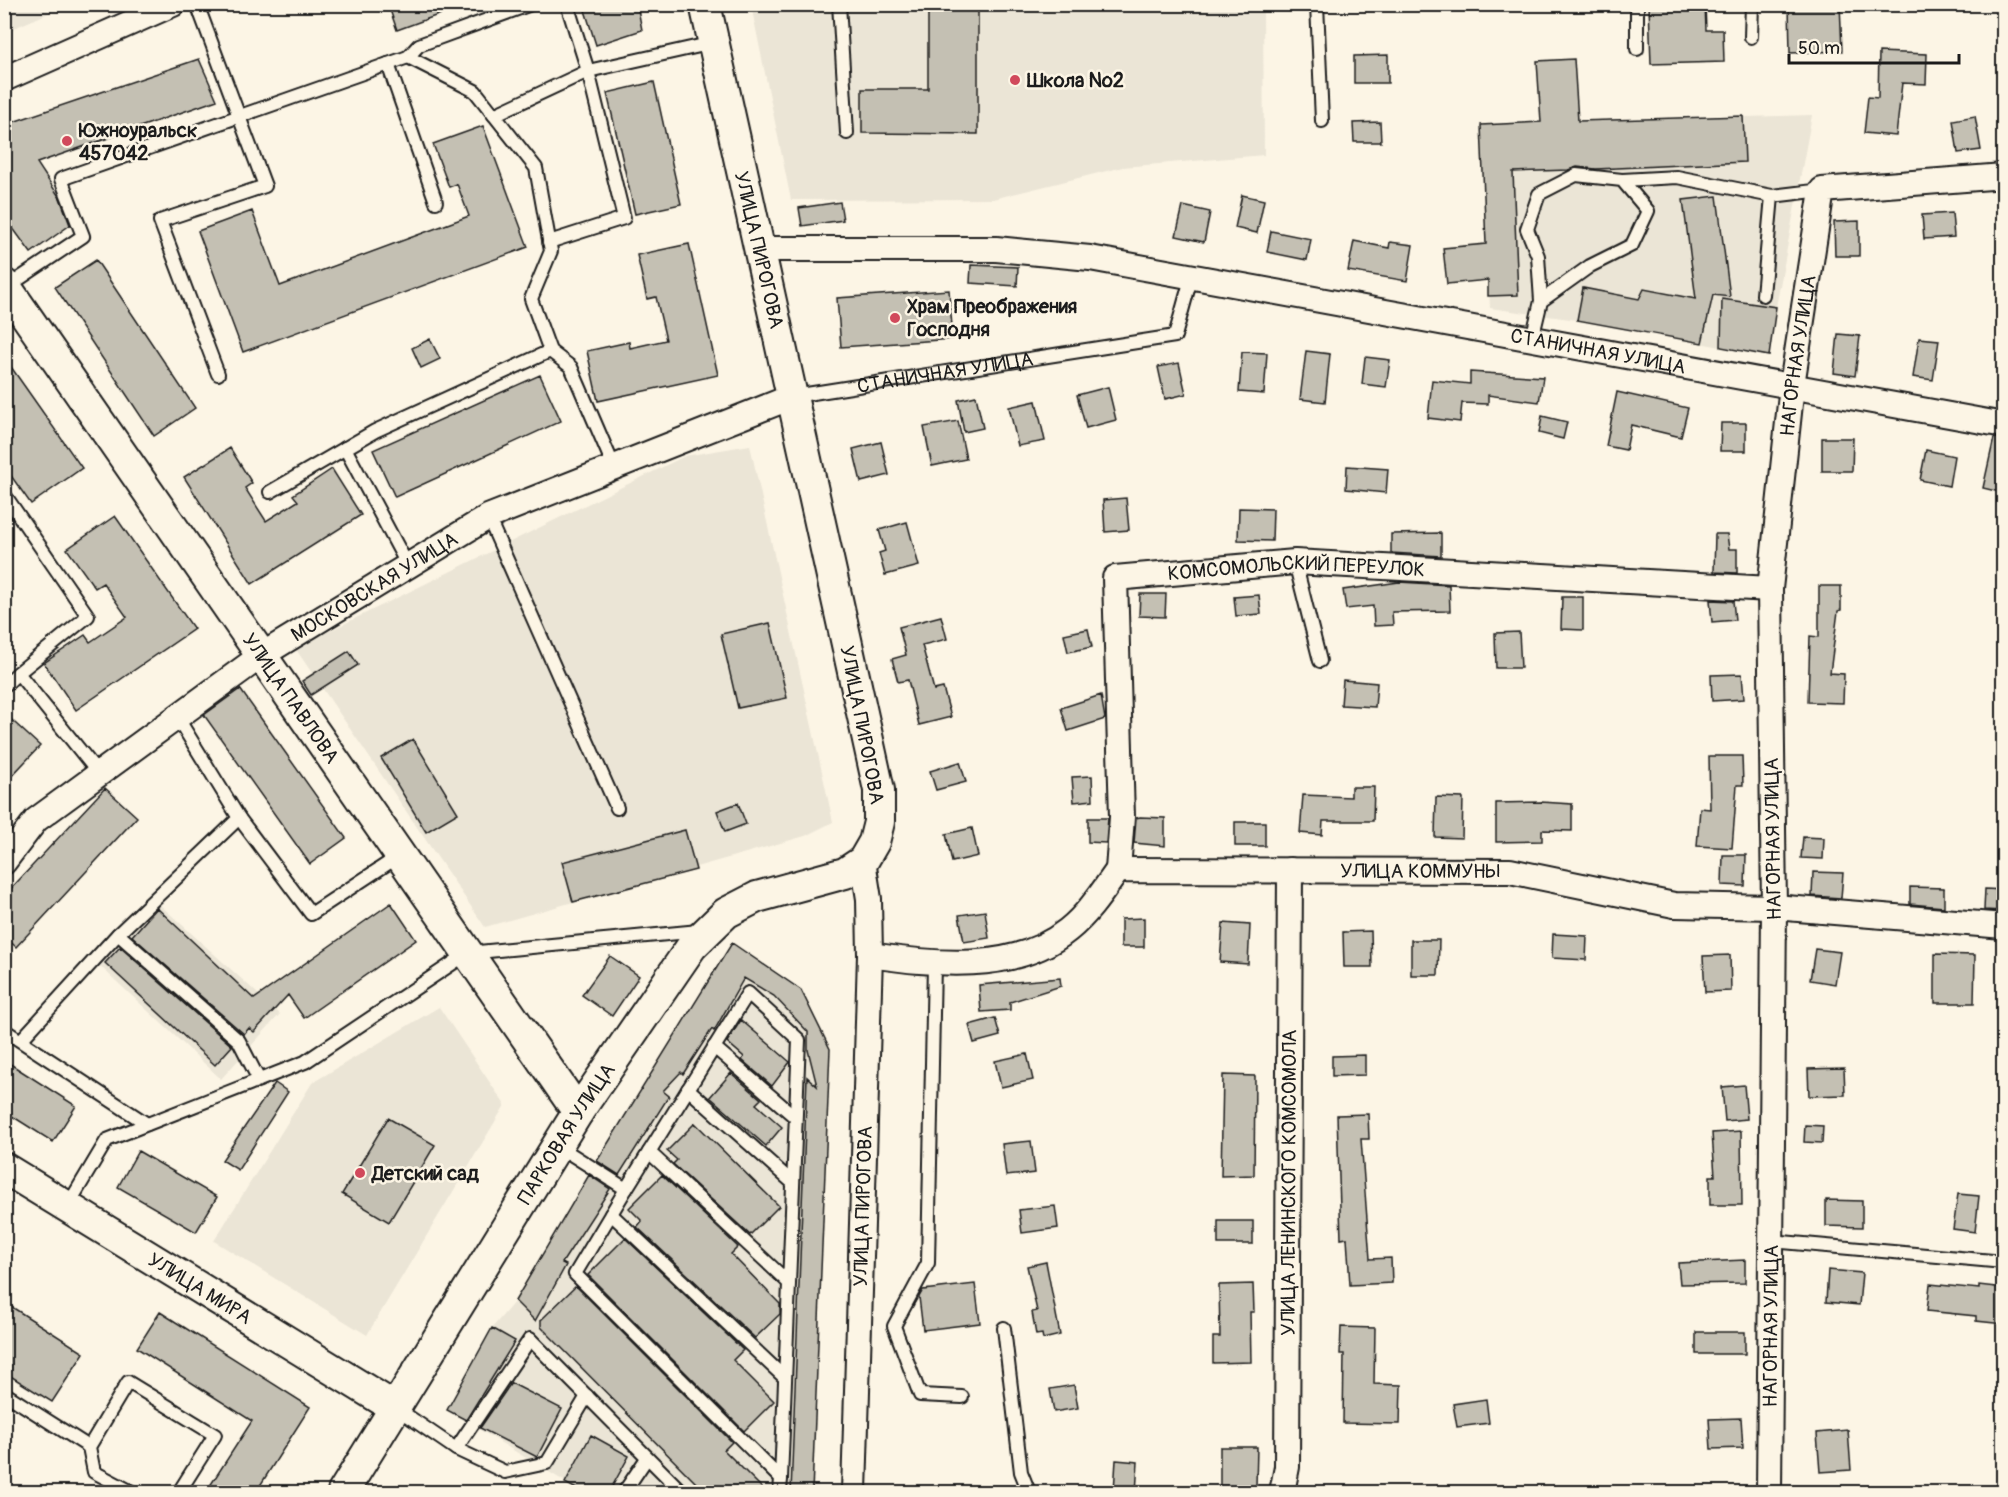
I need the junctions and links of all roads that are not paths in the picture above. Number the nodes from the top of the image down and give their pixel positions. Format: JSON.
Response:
{"nodes":[{"id":1,"x":173,"y":4,"type":"edge"},
{"id":2,"x":197,"y":4,"type":"edge"},
{"id":3,"x":531,"y":4,"type":"edge"},
{"id":4,"x":567,"y":4,"type":"edge"},
{"id":5,"x":705,"y":4,"type":"edge"},
{"id":6,"x":839,"y":4,"type":"edge"},
{"id":7,"x":1317,"y":4,"type":"edge"},
{"id":8,"x":1637,"y":4,"type":"edge"},
{"id":9,"x":1752,"y":4,"type":"edge"},
{"id":10,"x":1751,"y":37,"type":"dead end"},
{"id":11,"x":713,"y":43,"type":"junction"},
{"id":12,"x":1637,"y":49,"type":"dead end"},
{"id":13,"x":408,"y":57,"type":"junction"},
{"id":14,"x":388,"y":64,"type":"junction"},
{"id":15,"x":588,"y":71,"type":"junction"},
{"id":16,"x":4,"y":79,"type":"edge"},
{"id":17,"x":238,"y":115,"type":"junction"},
{"id":18,"x":494,"y":115,"type":"junction"},
{"id":19,"x":1322,"y":121,"type":"dead end"},
{"id":20,"x":847,"y":133,"type":"dead end"},
{"id":21,"x":2004,"y":176,"type":"edge"},
{"id":22,"x":1622,"y":180,"type":"junction"},
{"id":23,"x":1822,"y":189,"type":"junction"},
{"id":24,"x":1772,"y":196,"type":"junction"},
{"id":25,"x":436,"y":202,"type":"dead end"},
{"id":26,"x":549,"y":242,"type":"junction"},
{"id":27,"x":758,"y":249,"type":"junction"},
{"id":28,"x":1192,"y":275,"type":"junction"},
{"id":29,"x":8,"y":295,"type":"edge"},
{"id":30,"x":1763,"y":295,"type":"dead end"},
{"id":31,"x":1541,"y":301,"type":"junction"},
{"id":32,"x":1532,"y":339,"type":"junction"},
{"id":33,"x":550,"y":351,"type":"junction"},
{"id":34,"x":218,"y":374,"type":"dead end"},
{"id":35,"x":1792,"y":385,"type":"junction"},
{"id":36,"x":794,"y":396,"type":"junction"},
{"id":37,"x":2004,"y":425,"type":"edge"},
{"id":38,"x":345,"y":448,"type":"junction"},
{"id":39,"x":614,"y":467,"type":"junction"},
{"id":40,"x":270,"y":492,"type":"dead end"},
{"id":41,"x":4,"y":494,"type":"edge"},
{"id":42,"x":488,"y":517,"type":"junction"},
{"id":43,"x":1295,"y":562,"type":"junction"},
{"id":44,"x":408,"y":566,"type":"junction"},
{"id":45,"x":1770,"y":589,"type":"junction"},
{"id":46,"x":262,"y":656,"type":"junction"},
{"id":47,"x":1320,"y":661,"type":"dead end"},
{"id":48,"x":18,"y":673,"type":"junction"},
{"id":49,"x":4,"y":686,"type":"edge"},
{"id":50,"x":177,"y":717,"type":"junction"},
{"id":51,"x":99,"y":774,"type":"junction"},
{"id":52,"x":617,"y":808,"type":"dead end"},
{"id":53,"x":240,"y":818,"type":"junction"},
{"id":54,"x":400,"y":855,"type":"junction"},
{"id":55,"x":863,"y":861,"type":"junction"},
{"id":56,"x":4,"y":862,"type":"edge"},
{"id":57,"x":1118,"y":870,"type":"junction"},
{"id":58,"x":1290,"y":870,"type":"junction"},
{"id":59,"x":1774,"y":907,"type":"junction"},
{"id":60,"x":2004,"y":926,"type":"edge"},
{"id":61,"x":706,"y":930,"type":"junction"},
{"id":62,"x":118,"y":934,"type":"junction"},
{"id":63,"x":468,"y":953,"type":"junction"},
{"id":64,"x":870,"y":956,"type":"junction"},
{"id":65,"x":934,"y":964,"type":"junction"},
{"id":66,"x":4,"y":1030,"type":"edge"},
{"id":67,"x":22,"y":1039,"type":"junction"},
{"id":68,"x":714,"y":1047,"type":"junction"},
{"id":69,"x":259,"y":1080,"type":"junction"},
{"id":70,"x":688,"y":1089,"type":"junction"},
{"id":71,"x":578,"y":1112,"type":"junction"},
{"id":72,"x":795,"y":1117,"type":"junction"},
{"id":73,"x":147,"y":1125,"type":"junction"},
{"id":74,"x":557,"y":1146,"type":"junction"},
{"id":75,"x":649,"y":1152,"type":"junction"},
{"id":76,"x":4,"y":1168,"type":"edge"},
{"id":77,"x":793,"y":1183,"type":"junction"},
{"id":78,"x":626,"y":1189,"type":"junction"},
{"id":79,"x":68,"y":1207,"type":"junction"},
{"id":80,"x":611,"y":1214,"type":"junction"},
{"id":81,"x":1771,"y":1241,"type":"junction"},
{"id":82,"x":2004,"y":1262,"type":"edge"},
{"id":83,"x":789,"y":1283,"type":"junction"},
{"id":84,"x":1004,"y":1328,"type":"dead end"},
{"id":85,"x":785,"y":1378,"type":"junction"},
{"id":86,"x":4,"y":1393,"type":"edge"},
{"id":87,"x":586,"y":1396,"type":"junction"},
{"id":88,"x":962,"y":1397,"type":"dead end"},
{"id":89,"x":394,"y":1407,"type":"junction"},
{"id":90,"x":89,"y":1447,"type":"junction"},
{"id":91,"x":456,"y":1449,"type":"junction"},
{"id":92,"x":647,"y":1458,"type":"junction"},
{"id":93,"x":781,"y":1479,"type":"junction"},
{"id":94,"x":132,"y":1492,"type":"edge"},
{"id":95,"x":179,"y":1492,"type":"edge"},
{"id":96,"x":342,"y":1492,"type":"edge"},
{"id":97,"x":624,"y":1492,"type":"edge"},
{"id":98,"x":682,"y":1492,"type":"edge"},
{"id":99,"x":780,"y":1492,"type":"edge"},
{"id":100,"x":854,"y":1492,"type":"edge"},
{"id":101,"x":1029,"y":1492,"type":"edge"},
{"id":102,"x":1282,"y":1492,"type":"edge"},
{"id":103,"x":1769,"y":1492,"type":"edge"}],
"edges":[{"from":1,"to":16,"type":"street"},
{"from":2,"to":17,"type":"lane"},
{"from":3,"to":13,"type":"lane"},
{"from":4,"to":15,"type":"lane"},
{"from":5,"to":11,"type":"street","name":"УЛИЦА ПИРОГОВА"},
{"from":6,"to":20,"type":"lane"},
{"from":7,"to":19,"type":"lane"},
{"from":8,"to":12,"type":"lane"},
{"from":9,"to":10,"type":"lane"},
{"from":11,"to":15,"type":"lane"},
{"from":11,"to":27,"type":"street","name":"УЛИЦА ПИРОГОВА"},
{"from":13,"to":14,"type":"lane"},
{"from":13,"to":18,"type":"lane"},
{"from":14,"to":17,"type":"lane"},
{"from":14,"to":25,"type":"lane"},
{"from":15,"to":18,"type":"lane"},
{"from":15,"to":26,"type":"lane"},
{"from":17,"to":29,"type":"lane"},
{"from":17,"to":34,"type":"lane"},
{"from":18,"to":26,"type":"lane"},
{"from":21,"to":23,"type":"street"},
{"from":22,"to":24,"type":"lane"},
{"from":22,"to":31,"type":"lane"},
{"from":22,"to":31,"type":"lane"},
{"from":23,"to":24,"type":"lane"},
{"from":23,"to":35,"type":"street","name":"НАГОРНАЯ УЛИЦА"},
{"from":24,"to":30,"type":"lane"},
{"from":26,"to":33,"type":"lane"},
{"from":27,"to":28,"type":"street","name":"СТАНИЧНАЯ УЛИЦА"},
{"from":27,"to":36,"type":"street","name":"УЛИЦА ПИРОГОВА"},
{"from":28,"to":32,"type":"street","name":"СТАНИЧНАЯ УЛИЦА"},
{"from":28,"to":36,"type":"lane","name":"СТАНИЧНАЯ УЛИЦА"},
{"from":29,"to":46,"type":"street","name":"УЛИЦА ПАВЛОВА"},
{"from":31,"to":32,"type":"lane"},
{"from":32,"to":35,"type":"street","name":"СТАНИЧНАЯ УЛИЦА"},
{"from":33,"to":38,"type":"lane"},
{"from":33,"to":39,"type":"lane"},
{"from":35,"to":37,"type":"street","name":"СТАНИЧНАЯ УЛИЦА"},
{"from":35,"to":45,"type":"street","name":"НАГОРНАЯ УЛИЦА"},
{"from":36,"to":39,"type":"street","name":"МОСКОВСКАЯ УЛИЦА"},
{"from":36,"to":55,"type":"street","name":"УЛИЦА ПИРОГОВА"},
{"from":38,"to":40,"type":"lane"},
{"from":38,"to":44,"type":"lane"},
{"from":39,"to":42,"type":"street","name":"МОСКОВСКАЯ УЛИЦА"},
{"from":41,"to":48,"type":"lane"},
{"from":42,"to":44,"type":"street","name":"МОСКОВСКАЯ УЛИЦА"},
{"from":42,"to":52,"type":"lane"},
{"from":43,"to":45,"type":"street","name":"КОМСОМОЛЬСКИЙ ПЕРЕУЛОК"},
{"from":43,"to":47,"type":"lane"},
{"from":43,"to":57,"type":"street","name":"КОМСОМОЛЬСКИЙ ПЕРЕУЛОК"},
{"from":44,"to":46,"type":"street","name":"МОСКОВСКАЯ УЛИЦА"},
{"from":45,"to":59,"type":"street","name":"НАГОРНАЯ УЛИЦА"},
{"from":46,"to":50,"type":"street","name":"МОСКОВСКАЯ УЛИЦА"},
{"from":46,"to":54,"type":"street","name":"УЛИЦА ПАВЛОВА"},
{"from":48,"to":49,"type":"lane"},
{"from":48,"to":51,"type":"lane"},
{"from":50,"to":51,"type":"street","name":"МОСКОВСКАЯ УЛИЦА"},
{"from":50,"to":53,"type":"lane"},
{"from":51,"to":56,"type":"street","name":"МОСКОВСКАЯ УЛИЦА"},
{"from":53,"to":54,"type":"lane"},
{"from":53,"to":62,"type":"lane"},
{"from":54,"to":63,"type":"street","name":"УЛИЦА ПАВЛОВА"},
{"from":55,"to":61,"type":"street","name":"ПАРКОВАЯ УЛИЦА"},
{"from":55,"to":64,"type":"street","name":"УЛИЦА ПИРОГОВА"},
{"from":57,"to":58,"type":"street","name":"УЛИЦА КОММУНЫ"},
{"from":57,"to":65,"type":"street"},
{"from":58,"to":59,"type":"street","name":"УЛИЦА КОММУНЫ"},
{"from":58,"to":102,"type":"street","name":"УЛИЦА ЛЕНИНСКОГО КОМСОМОЛА"},
{"from":59,"to":60,"type":"street","name":"УЛИЦА КОММУНЫ"},
{"from":59,"to":81,"type":"street","name":"НАГОРНАЯ УЛИЦА"},
{"from":61,"to":63,"type":"lane"},
{"from":61,"to":71,"type":"street","name":"ПАРКОВАЯ УЛИЦА"},
{"from":62,"to":67,"type":"lane"},
{"from":62,"to":69,"type":"lane"},
{"from":63,"to":69,"type":"lane"},
{"from":63,"to":71,"type":"street","name":"УЛИЦА ПАВЛОВА"},
{"from":64,"to":65,"type":"street"},
{"from":64,"to":100,"type":"street","name":"УЛИЦА ПИРОГОВА"},
{"from":65,"to":88,"type":"lane"},
{"from":66,"to":67,"type":"lane"},
{"from":67,"to":73,"type":"lane"},
{"from":68,"to":70,"type":"lane"},
{"from":68,"to":72,"type":"lane"},
{"from":68,"to":72,"type":"lane"},
{"from":69,"to":73,"type":"lane"},
{"from":70,"to":75,"type":"lane"},
{"from":70,"to":77,"type":"lane"},
{"from":71,"to":74,"type":"street","name":"ПАРКОВАЯ УЛИЦА"},
{"from":72,"to":77,"type":"lane"},
{"from":73,"to":79,"type":"lane"},
{"from":74,"to":78,"type":"lane"},
{"from":74,"to":89,"type":"street","name":"ПАРКОВАЯ УЛИЦА"},
{"from":75,"to":78,"type":"lane"},
{"from":75,"to":83,"type":"lane"},
{"from":76,"to":79,"type":"street","name":"УЛИЦА МИРА"},
{"from":77,"to":83,"type":"lane"},
{"from":78,"to":80,"type":"lane"},
{"from":79,"to":89,"type":"street","name":"УЛИЦА МИРА"},
{"from":80,"to":85,"type":"lane"},
{"from":80,"to":93,"type":"lane"},
{"from":81,"to":82,"type":"lane"},
{"from":81,"to":103,"type":"street","name":"НАГОРНАЯ УЛИЦА"},
{"from":83,"to":85,"type":"lane"},
{"from":84,"to":101,"type":"lane"},
{"from":85,"to":93,"type":"lane"},
{"from":86,"to":90,"type":"lane"},
{"from":87,"to":91,"type":"lane"},
{"from":87,"to":91,"type":"lane"},
{"from":87,"to":92,"type":"lane"},
{"from":89,"to":91,"type":"lane"},
{"from":89,"to":96,"type":"street","name":"ПАРКОВАЯ УЛИЦА"},
{"from":90,"to":94,"type":"lane"},
{"from":90,"to":95,"type":"lane"},
{"from":92,"to":97,"type":"lane"},
{"from":92,"to":98,"type":"lane"},
{"from":93,"to":99,"type":"lane"}]}
